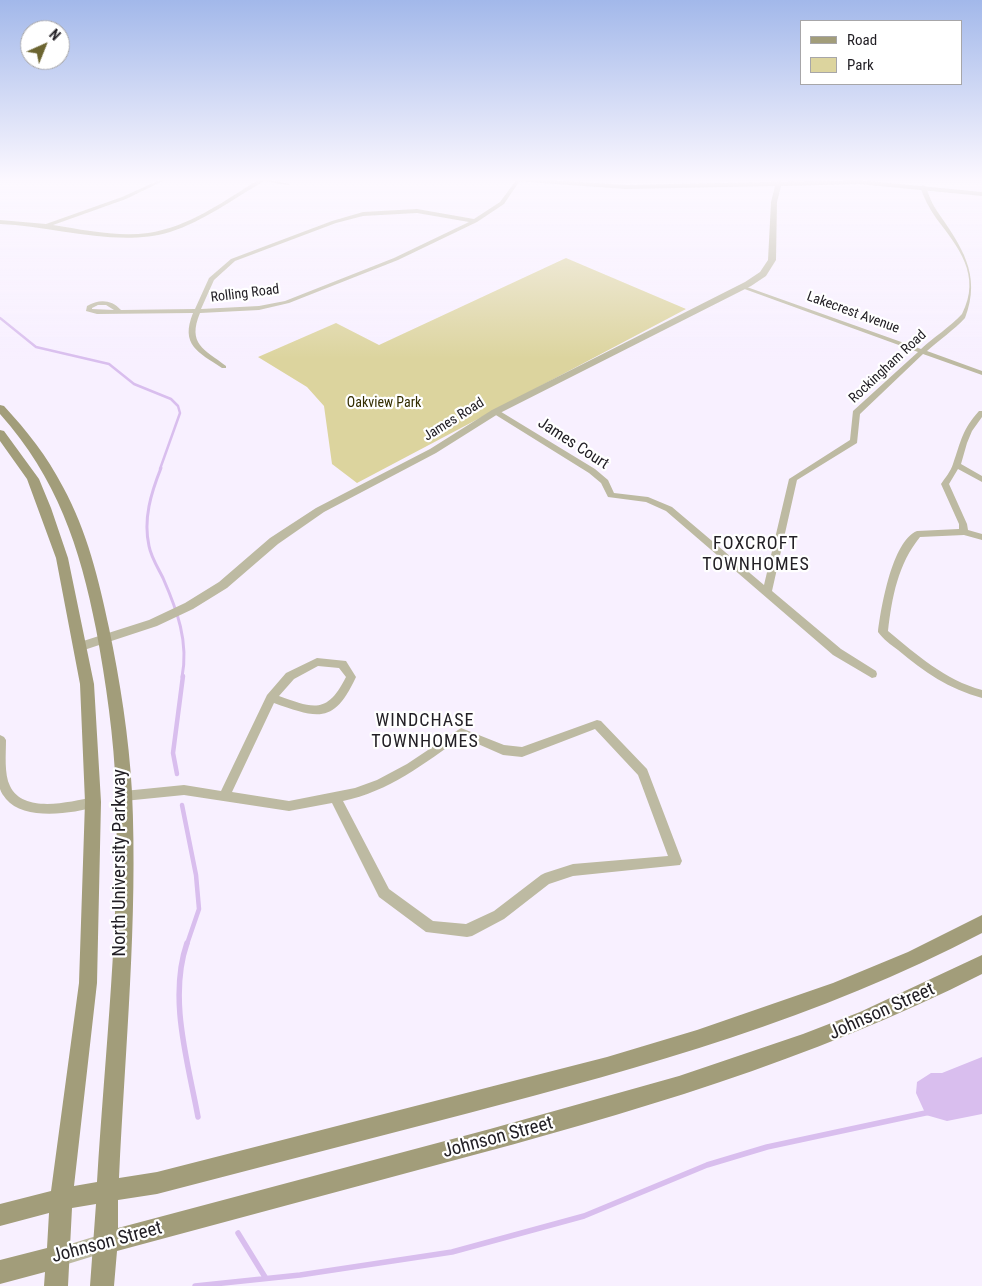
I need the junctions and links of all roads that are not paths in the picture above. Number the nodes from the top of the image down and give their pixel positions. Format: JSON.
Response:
{"nodes":[{"id":1,"x":287,"y":239,"type":"edge"},
{"id":2,"x":438,"y":239,"type":"edge"},
{"id":3,"x":773,"y":239,"type":"edge"},
{"id":4,"x":957,"y":239,"type":"edge"},
{"id":5,"x":742,"y":287,"type":"junction"},
{"id":6,"x":118,"y":310,"type":"dead end"},
{"id":7,"x":198,"y":311,"type":"junction"},
{"id":8,"x":922,"y":353,"type":"junction"},
{"id":9,"x":224,"y":367,"type":"dead end"},
{"id":10,"x":982,"y":373,"type":"edge"},
{"id":11,"x":495,"y":412,"type":"junction"},
{"id":12,"x":982,"y":413,"type":"edge"},
{"id":13,"x":3,"y":415,"type":"edge"},
{"id":14,"x":0,"y":433,"type":"edge"},
{"id":15,"x":957,"y":465,"type":"junction"},
{"id":16,"x":982,"y":479,"type":"edge"},
{"id":17,"x":964,"y":532,"type":"junction"},
{"id":18,"x":982,"y":537,"type":"edge"},
{"id":19,"x":767,"y":592,"type":"junction"},
{"id":20,"x":104,"y":639,"type":"junction"},
{"id":21,"x":81,"y":646,"type":"junction"},
{"id":22,"x":872,"y":674,"type":"dead end"},
{"id":23,"x":982,"y":694,"type":"edge"},
{"id":24,"x":271,"y":698,"type":"junction"},
{"id":25,"x":0,"y":740,"type":"edge"},
{"id":26,"x":124,"y":796,"type":"junction"},
{"id":27,"x":224,"y":796,"type":"junction"},
{"id":28,"x":334,"y":797,"type":"junction"},
{"id":29,"x":93,"y":802,"type":"junction"},
{"id":30,"x":982,"y":924,"type":"edge"},
{"id":31,"x":982,"y":964,"type":"edge"},
{"id":32,"x":107,"y":1191,"type":"junction"},
{"id":33,"x":61,"y":1199,"type":"junction"},
{"id":34,"x":0,"y":1215,"type":"edge"},
{"id":35,"x":106,"y":1243,"type":"junction"},
{"id":36,"x":58,"y":1257,"type":"junction"},
{"id":37,"x":0,"y":1272,"type":"edge"},
{"id":38,"x":56,"y":1286,"type":"edge"},
{"id":39,"x":102,"y":1286,"type":"edge"}],
"edges":[{"from":1,"to":7,"type":"street"},
{"from":2,"to":7,"type":"street","name":"Rolling Road"},
{"from":3,"to":5,"type":"street","name":"James Road"},
{"from":4,"to":8,"type":"street","name":"Rockingham Road"},
{"from":5,"to":8,"type":"street","name":"Lakecrest Avenue"},
{"from":5,"to":11,"type":"street","name":"James Road"},
{"from":6,"to":7,"type":"street","name":"Rolling Road"},
{"from":7,"to":9,"type":"street"},
{"from":8,"to":10,"type":"street","name":"Lakecrest Avenue"},
{"from":8,"to":19,"type":"street","name":"Rockingham Road"},
{"from":11,"to":19,"type":"street","name":"James Court"},
{"from":11,"to":20,"type":"street","name":"James Road"},
{"from":12,"to":15,"type":"street"},
{"from":13,"to":20,"type":"main road","name":"North University Parkway"},
{"from":14,"to":21,"type":"main road","name":"North University Parkway"},
{"from":15,"to":16,"type":"street"},
{"from":15,"to":17,"type":"street"},
{"from":17,"to":18,"type":"street"},
{"from":17,"to":23,"type":"street"},
{"from":19,"to":22,"type":"street","name":"James Court"},
{"from":20,"to":21,"type":"street","name":"James Road"},
{"from":20,"to":26,"type":"main road","name":"North University Parkway"},
{"from":21,"to":29,"type":"main road","name":"North University Parkway"},
{"from":24,"to":24,"type":"street"},
{"from":24,"to":27,"type":"street"},
{"from":25,"to":29,"type":"street"},
{"from":26,"to":27,"type":"street"},
{"from":26,"to":32,"type":"main road","name":"North University Parkway"},
{"from":27,"to":28,"type":"street"},
{"from":28,"to":28,"type":"street"},
{"from":29,"to":33,"type":"main road","name":"North University Parkway"},
{"from":30,"to":32,"type":"main road","name":"Johnson Street"},
{"from":31,"to":35,"type":"main road","name":"Johnson Street"},
{"from":32,"to":33,"type":"main road","name":"Johnson Street"},
{"from":32,"to":35,"type":"main road","name":"North University Parkway"},
{"from":33,"to":34,"type":"main road","name":"Johnson Street"},
{"from":33,"to":36,"type":"main road","name":"North University Parkway"},
{"from":35,"to":36,"type":"street","name":"Johnson Street"},
{"from":35,"to":39,"type":"main road","name":"North University Parkway"},
{"from":36,"to":37,"type":"main road","name":"Johnson Street"},
{"from":36,"to":38,"type":"main road","name":"North University Parkway"}]}
